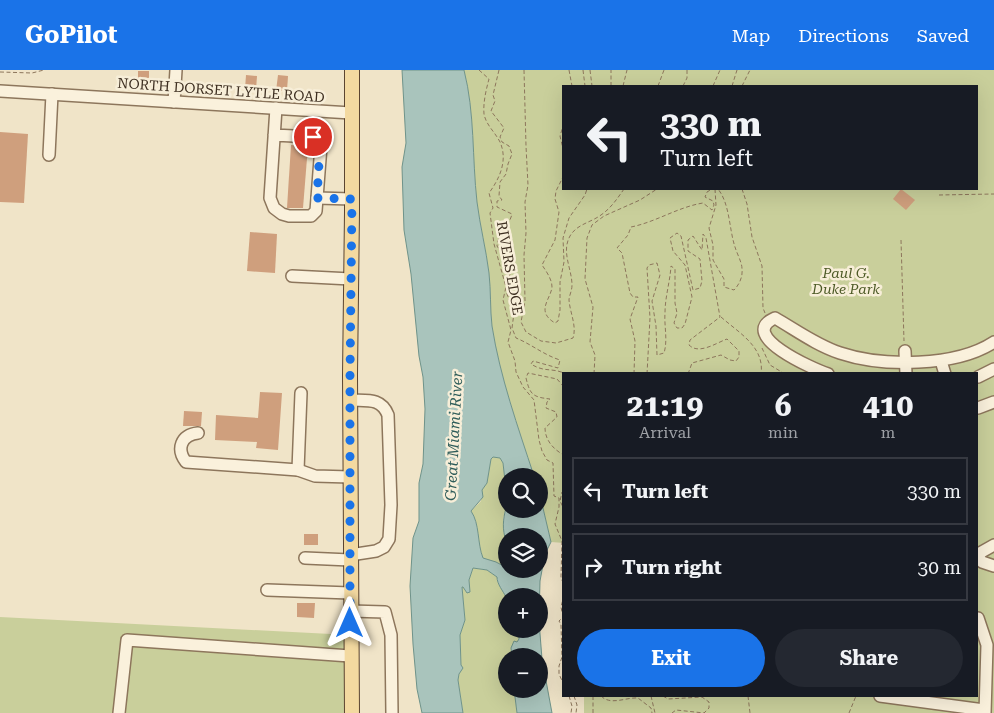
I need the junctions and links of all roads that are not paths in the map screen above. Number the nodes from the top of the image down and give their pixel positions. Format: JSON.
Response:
{"nodes":[{"id":1,"x":176,"y":70,"type":"edge"},
{"id":2,"x":352,"y":70,"type":"edge"},
{"id":3,"x":0,"y":91,"type":"edge"},
{"id":4,"x":52,"y":94,"type":"junction"},
{"id":5,"x":174,"y":102,"type":"junction"},
{"id":6,"x":276,"y":108,"type":"junction"},
{"id":7,"x":351,"y":113,"type":"junction"},
{"id":8,"x":274,"y":135,"type":"junction"},
{"id":9,"x":50,"y":155,"type":"dead end"},
{"id":10,"x":317,"y":198,"type":"junction"},
{"id":11,"x":352,"y":199,"type":"junction"},
{"id":12,"x":292,"y":276,"type":"dead end"},
{"id":13,"x":351,"y":279,"type":"junction"},
{"id":14,"x":994,"y":342,"type":"edge"},
{"id":15,"x":905,"y":356,"type":"junction"},
{"id":16,"x":941,"y":361,"type":"junction"},
{"id":17,"x":994,"y":369,"type":"edge"},
{"id":18,"x":824,"y":372,"type":"edge"},
{"id":19,"x":906,"y":372,"type":"edge"},
{"id":20,"x":944,"y":372,"type":"edge"},
{"id":21,"x":978,"y":377,"type":"edge"},
{"id":22,"x":301,"y":393,"type":"dead end"},
{"id":23,"x":350,"y":400,"type":"junction"},
{"id":24,"x":994,"y":403,"type":"edge"},
{"id":25,"x":978,"y":408,"type":"edge"},
{"id":26,"x":198,"y":433,"type":"dead end"},
{"id":27,"x":298,"y":470,"type":"junction"},
{"id":28,"x":350,"y":477,"type":"junction"},
{"id":29,"x":994,"y":545,"type":"edge"},
{"id":30,"x":978,"y":555,"type":"edge"},
{"id":31,"x":350,"y":557,"type":"junction"},
{"id":32,"x":305,"y":558,"type":"dead end"},
{"id":33,"x":994,"y":566,"type":"edge"},
{"id":34,"x":267,"y":590,"type":"dead end"},
{"id":35,"x":350,"y":592,"type":"junction"},
{"id":36,"x":350,"y":611,"type":"junction"},
{"id":37,"x":978,"y":618,"type":"edge"},
{"id":38,"x":350,"y":656,"type":"junction"},
{"id":39,"x":886,"y":697,"type":"edge"},
{"id":40,"x":984,"y":712,"type":"edge"},
{"id":41,"x":119,"y":713,"type":"edge"},
{"id":42,"x":352,"y":713,"type":"edge"},
{"id":43,"x":392,"y":713,"type":"edge"}],
"edges":[{"from":1,"to":5,"type":"street"},
{"from":2,"to":7,"type":"main road"},
{"from":3,"to":4,"type":"street","name":"NORTH DORSET LYTLE ROAD"},
{"from":4,"to":5,"type":"street","name":"NORTH DORSET LYTLE ROAD"},
{"from":4,"to":9,"type":"street"},
{"from":5,"to":6,"type":"street","name":"NORTH DORSET LYTLE ROAD"},
{"from":6,"to":7,"type":"street","name":"NORTH DORSET LYTLE ROAD"},
{"from":6,"to":8,"type":"street"},
{"from":7,"to":11,"type":"main road"},
{"from":8,"to":10,"type":"street"},
{"from":8,"to":10,"type":"street"},
{"from":10,"to":11,"type":"street"},
{"from":11,"to":13,"type":"main road"},
{"from":12,"to":13,"type":"street"},
{"from":13,"to":23,"type":"main road"},
{"from":14,"to":16,"type":"street"},
{"from":15,"to":16,"type":"street"},
{"from":15,"to":18,"type":"street"},
{"from":15,"to":19,"type":"street"},
{"from":16,"to":20,"type":"street"},
{"from":17,"to":21,"type":"street"},
{"from":22,"to":27,"type":"street"},
{"from":23,"to":28,"type":"main road"},
{"from":23,"to":31,"type":"street"},
{"from":24,"to":25,"type":"street"},
{"from":26,"to":27,"type":"street"},
{"from":27,"to":28,"type":"street"},
{"from":28,"to":31,"type":"main road"},
{"from":29,"to":30,"type":"street"},
{"from":30,"to":33,"type":"street"},
{"from":31,"to":32,"type":"street"},
{"from":31,"to":35,"type":"main road"},
{"from":34,"to":35,"type":"street"},
{"from":35,"to":36,"type":"main road"},
{"from":36,"to":38,"type":"main road"},
{"from":36,"to":43,"type":"street"},
{"from":37,"to":40,"type":"street"},
{"from":38,"to":41,"type":"street"},
{"from":38,"to":42,"type":"main road"},
{"from":39,"to":40,"type":"street"}]}
